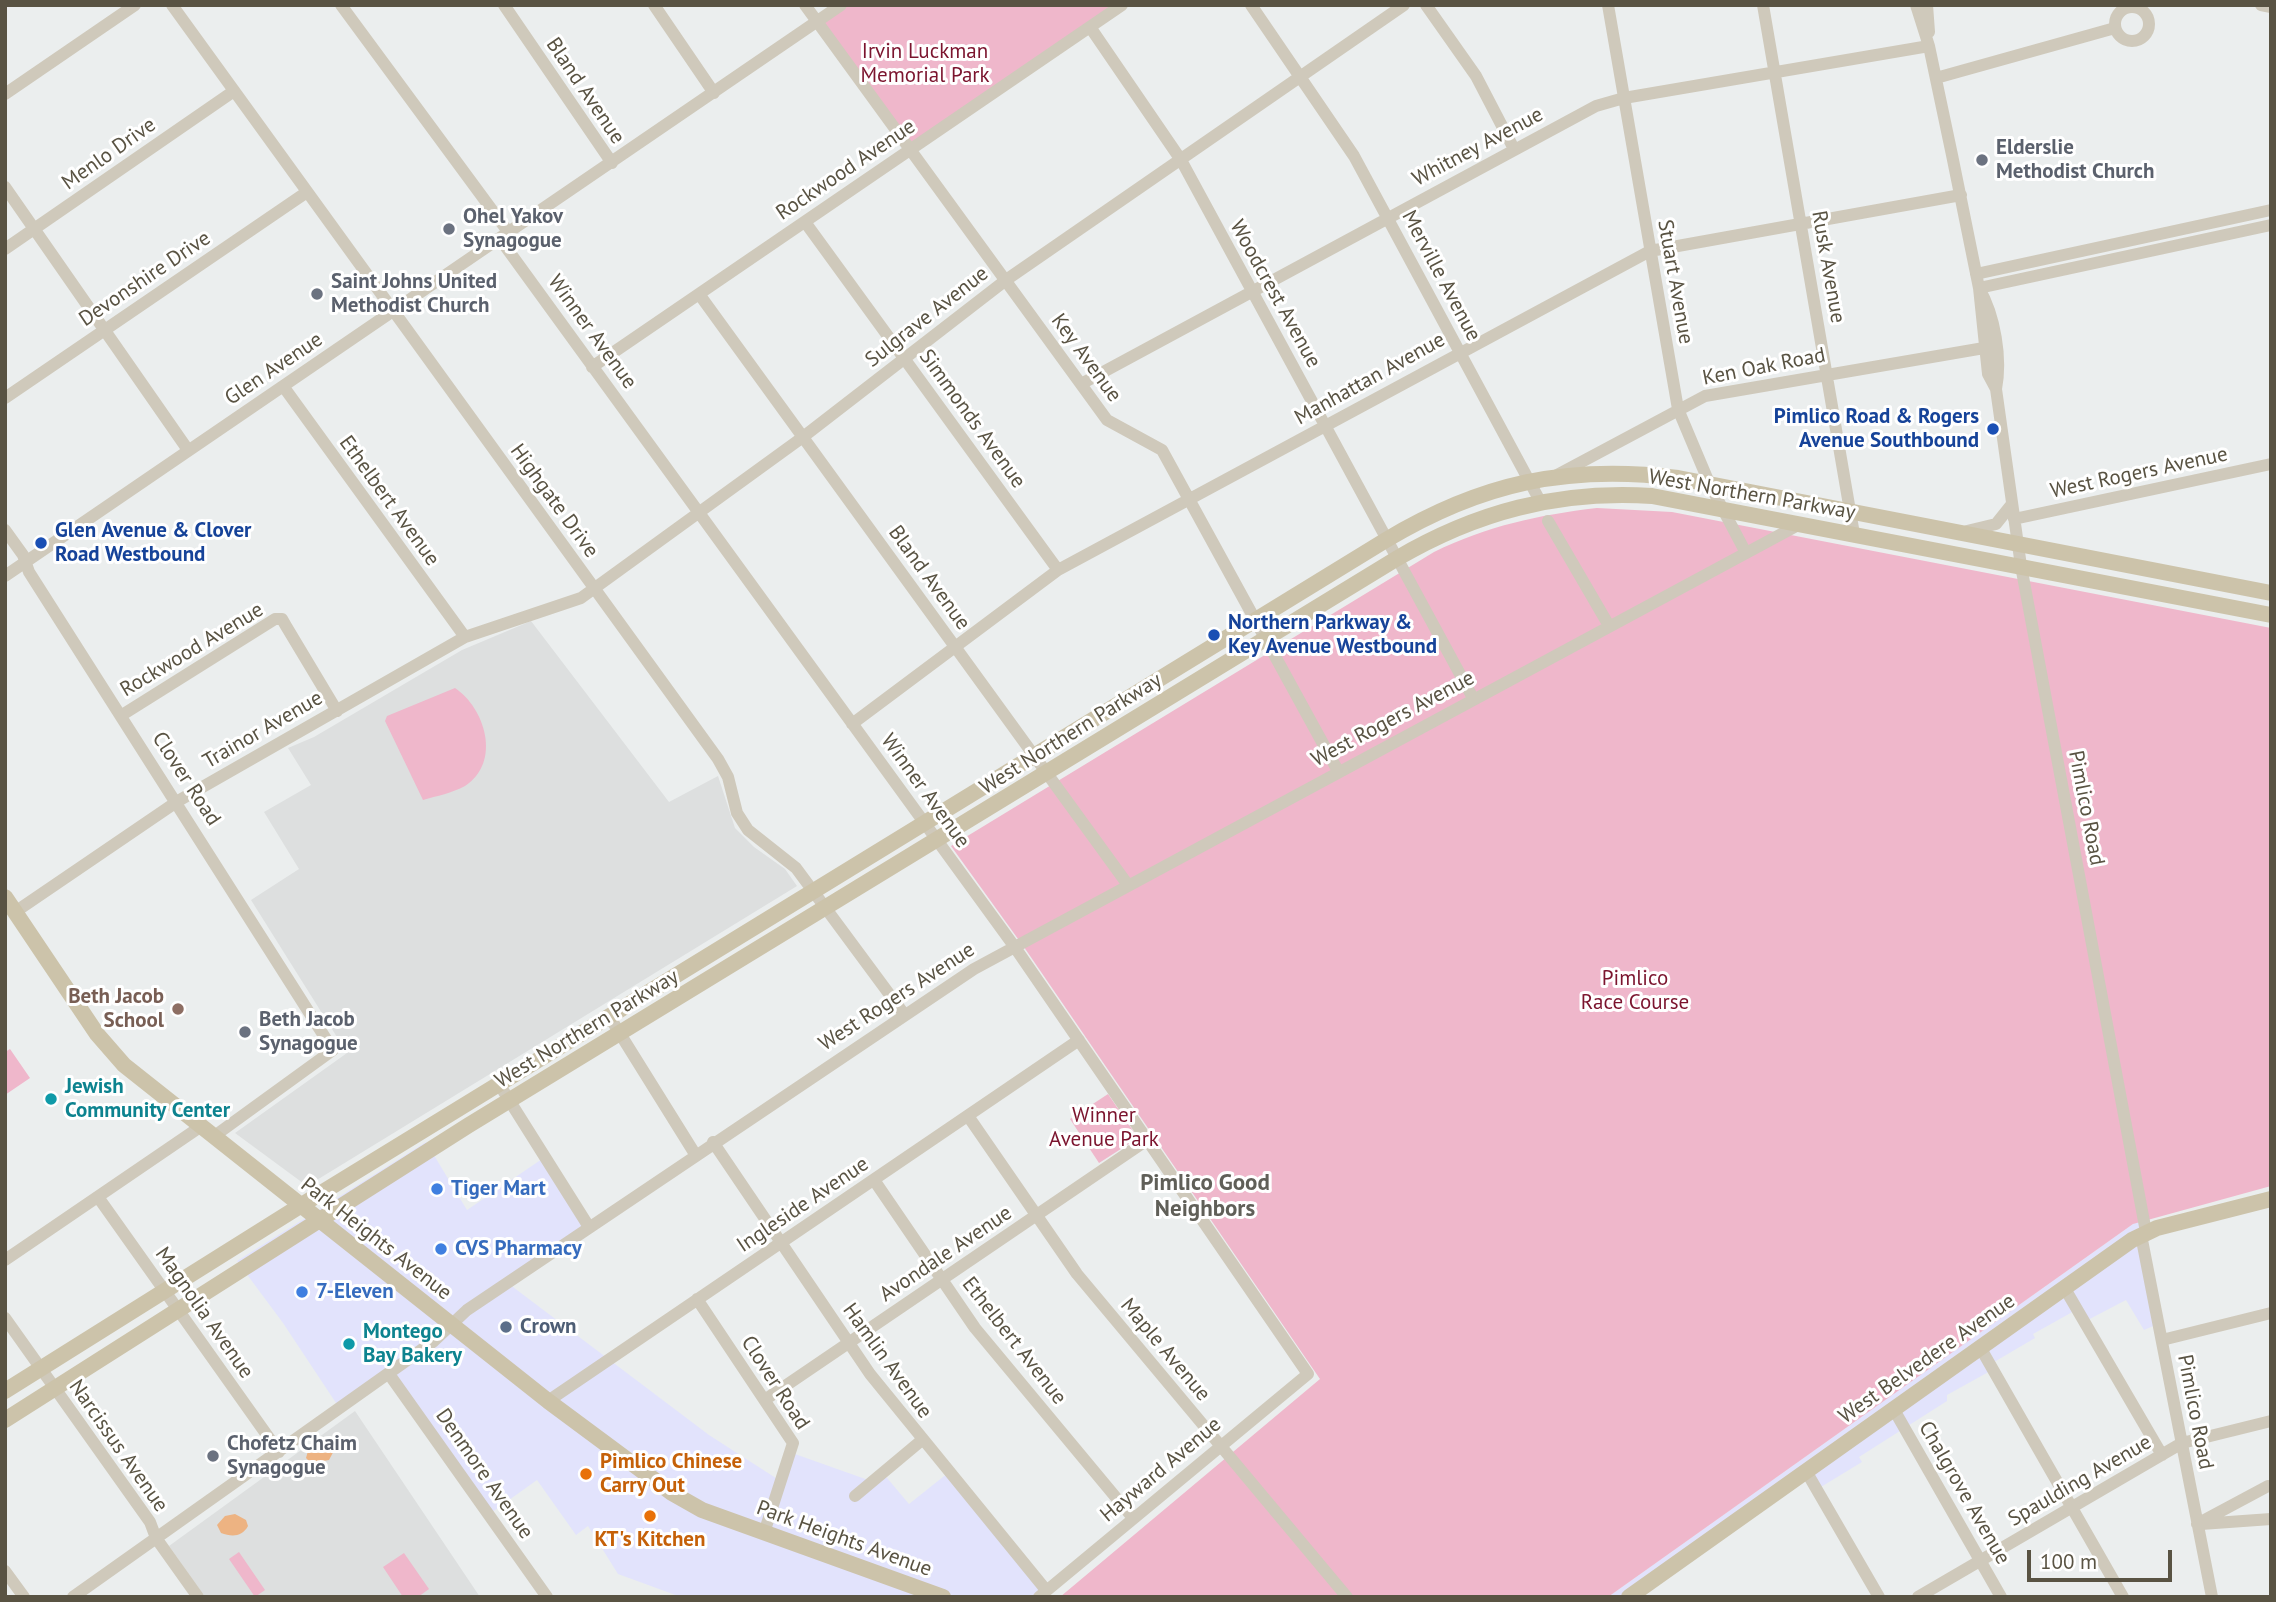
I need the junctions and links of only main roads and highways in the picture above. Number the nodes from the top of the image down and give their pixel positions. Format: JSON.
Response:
{"nodes":[{"id":1,"x":2271,"y":593,"type":"edge"},
{"id":2,"x":2271,"y":615,"type":"edge"},
{"id":3,"x":5,"y":897,"type":"edge"},
{"id":4,"x":2271,"y":1199,"type":"edge"},
{"id":5,"x":300,"y":1206,"type":"junction"},
{"id":6,"x":317,"y":1220,"type":"junction"},
{"id":7,"x":205,"y":1291,"type":"junction"},
{"id":8,"x":5,"y":1391,"type":"edge"},
{"id":9,"x":5,"y":1420,"type":"edge"},
{"id":10,"x":943,"y":1597,"type":"edge"},
{"id":11,"x":1629,"y":1597,"type":"edge"}],
"edges":[{"from":1,"to":5,"type":"main road","name":"West Northern Parkway"},
{"from":2,"to":6,"type":"main road","name":"West Northern Parkway"},
{"from":3,"to":5,"type":"main road","name":"Park Heights Avenue"},
{"from":4,"to":11,"type":"main road","name":"West Belvedere Avenue"},
{"from":5,"to":6,"type":"main road","name":"Park Heights Avenue"},
{"from":5,"to":7,"type":"main road"},
{"from":5,"to":8,"type":"main road","name":"West Northern Parkway"},
{"from":6,"to":7,"type":"main road","name":"West Northern Parkway"},
{"from":6,"to":10,"type":"main road","name":"Park Heights Avenue"},
{"from":7,"to":9,"type":"main road","name":"West Northern Parkway"}]}
